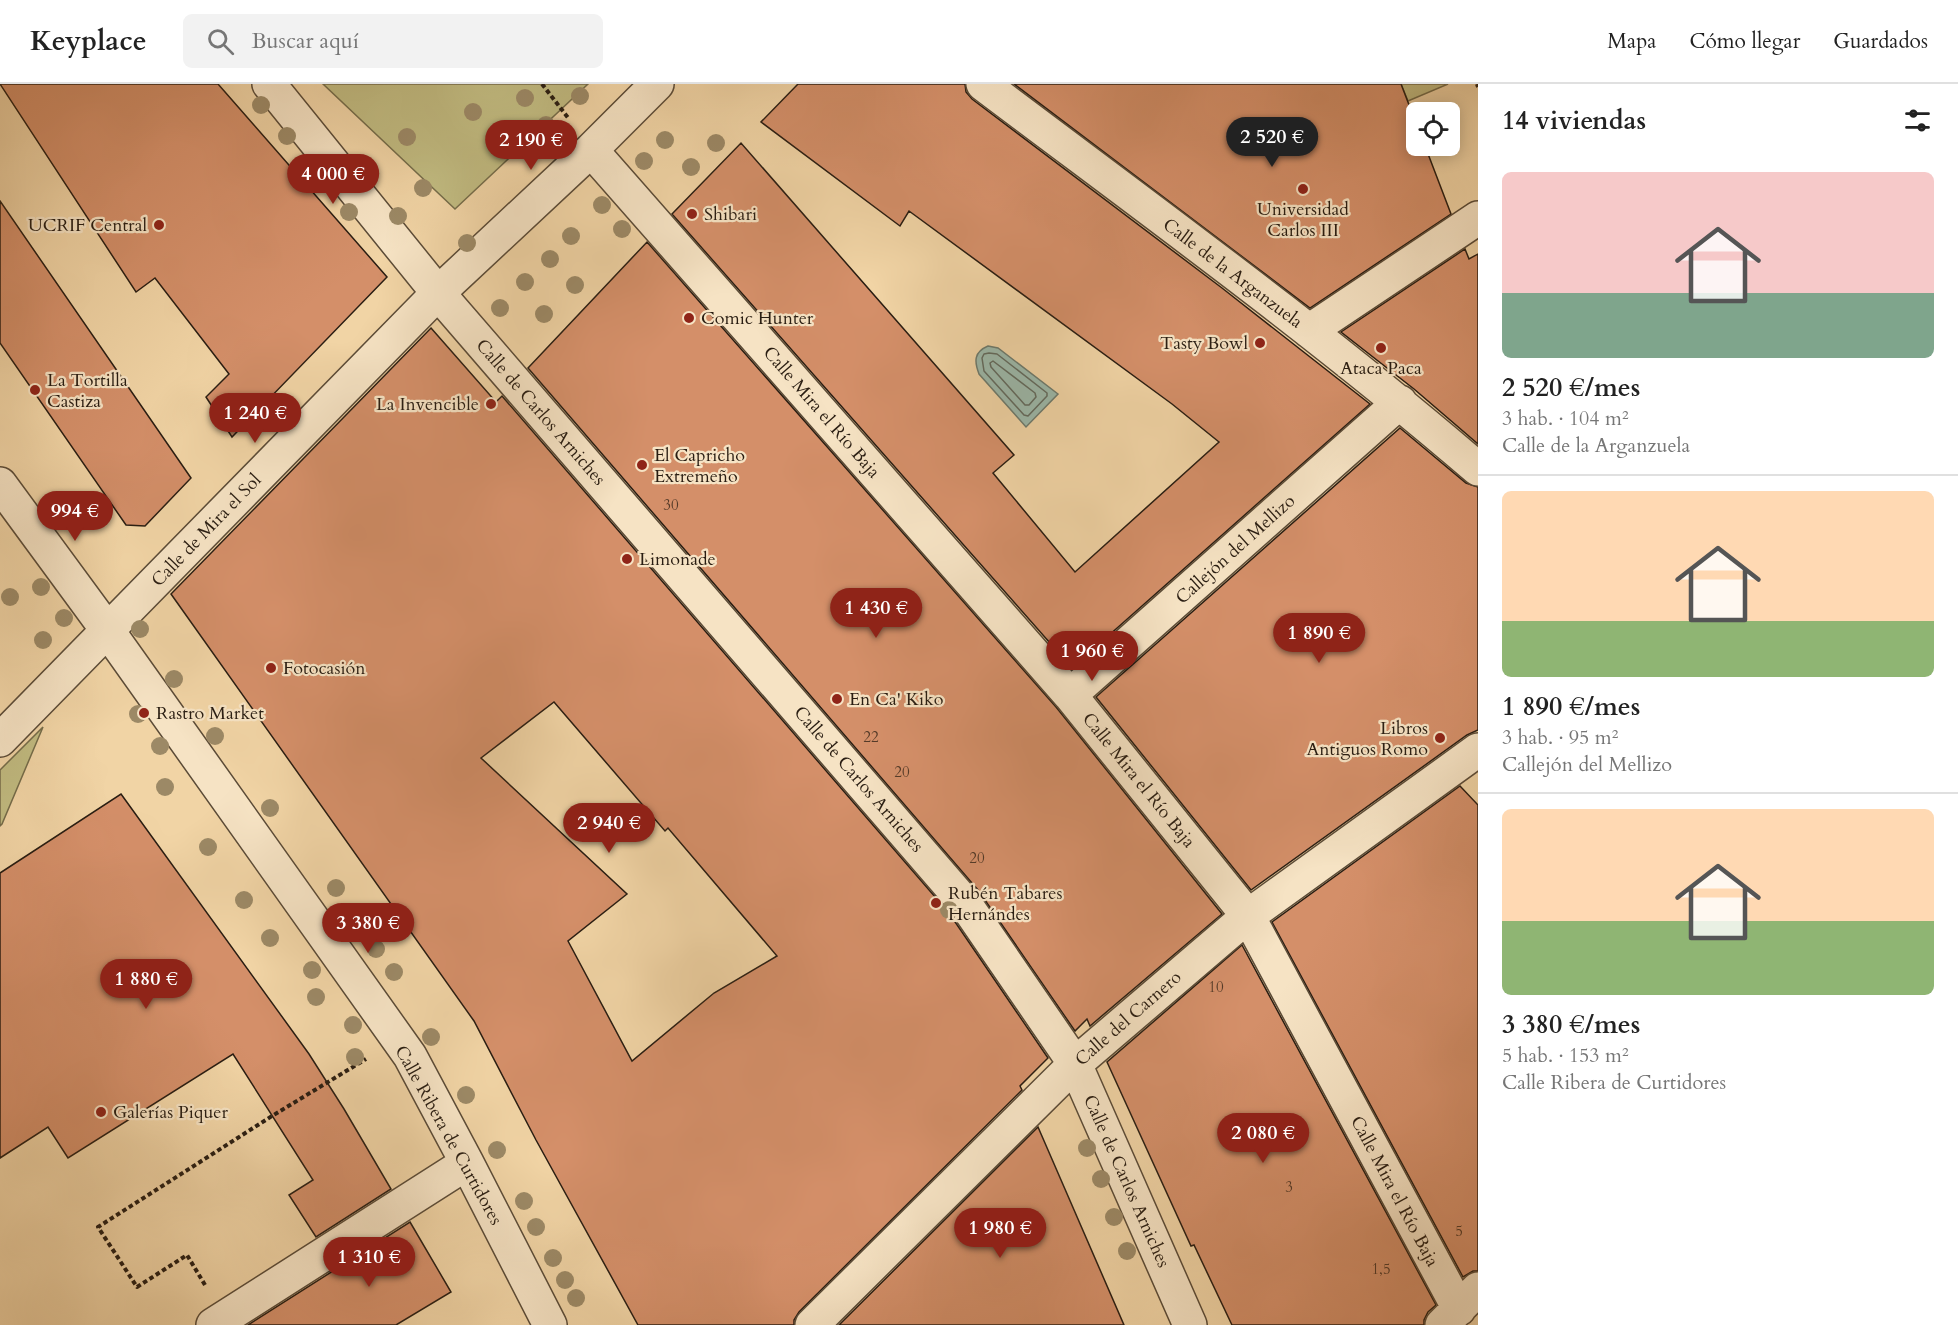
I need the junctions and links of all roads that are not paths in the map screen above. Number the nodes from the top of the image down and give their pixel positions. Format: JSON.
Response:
{"nodes":[{"id":1,"x":269,"y":84,"type":"edge"},
{"id":2,"x":657,"y":84,"type":"edge"},
{"id":3,"x":983,"y":84,"type":"edge"},
{"id":4,"x":591,"y":150,"type":"junction"},
{"id":5,"x":1478,"y":218,"type":"edge"},
{"id":6,"x":438,"y":293,"type":"junction"},
{"id":7,"x":1309,"y":331,"type":"junction"},
{"id":8,"x":1400,"y":402,"type":"junction"},
{"id":9,"x":1478,"y":469,"type":"edge"},
{"id":10,"x":0,"y":484,"type":"edge"},
{"id":11,"x":108,"y":631,"type":"junction"},
{"id":12,"x":1070,"y":695,"type":"junction"},
{"id":13,"x":0,"y":740,"type":"edge"},
{"id":14,"x":1472,"y":765,"type":"edge"},
{"id":15,"x":1248,"y":916,"type":"junction"},
{"id":16,"x":1075,"y":1064,"type":"junction"},
{"id":17,"x":467,"y":1163,"type":"junction"},
{"id":18,"x":1460,"y":1308,"type":"edge"},
{"id":19,"x":213,"y":1325,"type":"edge"},
{"id":20,"x":550,"y":1325,"type":"edge"},
{"id":21,"x":812,"y":1325,"type":"edge"},
{"id":22,"x":1190,"y":1325,"type":"edge"}],
"edges":[{"from":1,"to":6,"type":"street","name":"Calle de Carlos Arniches"},
{"from":2,"to":4,"type":"street","name":"Calle de Mira el Sol"},
{"from":3,"to":7,"type":"street","name":"Calle de la Arganzuela"},
{"from":4,"to":6,"type":"street","name":"Calle de Mira el Sol"},
{"from":4,"to":12,"type":"street","name":"Calle Mira el Río Baja"},
{"from":5,"to":7,"type":"street"},
{"from":6,"to":11,"type":"street","name":"Calle de Mira el Sol"},
{"from":6,"to":16,"type":"street","name":"Calle de Carlos Arniches"},
{"from":7,"to":8,"type":"street","name":"Calle de la Arganzuela"},
{"from":8,"to":9,"type":"street","name":"Calle de la Arganzuela"},
{"from":8,"to":12,"type":"street","name":"Callejón del Mellizo"},
{"from":10,"to":11,"type":"street","name":"Calle Ribera de Curtidores"},
{"from":11,"to":13,"type":"street","name":"Calle de Mira el Sol"},
{"from":11,"to":17,"type":"street","name":"Calle Ribera de Curtidores"},
{"from":12,"to":15,"type":"street","name":"Calle Mira el Río Baja"},
{"from":14,"to":15,"type":"street","name":"Calle del Carnero"},
{"from":15,"to":16,"type":"street","name":"Calle del Carnero"},
{"from":15,"to":18,"type":"street","name":"Calle Mira el Río Baja"},
{"from":16,"to":21,"type":"street","name":"Calle del Carnero"},
{"from":16,"to":22,"type":"street","name":"Calle de Carlos Arniches"},
{"from":17,"to":19,"type":"street"},
{"from":17,"to":20,"type":"street","name":"Calle Ribera de Curtidores"}]}
